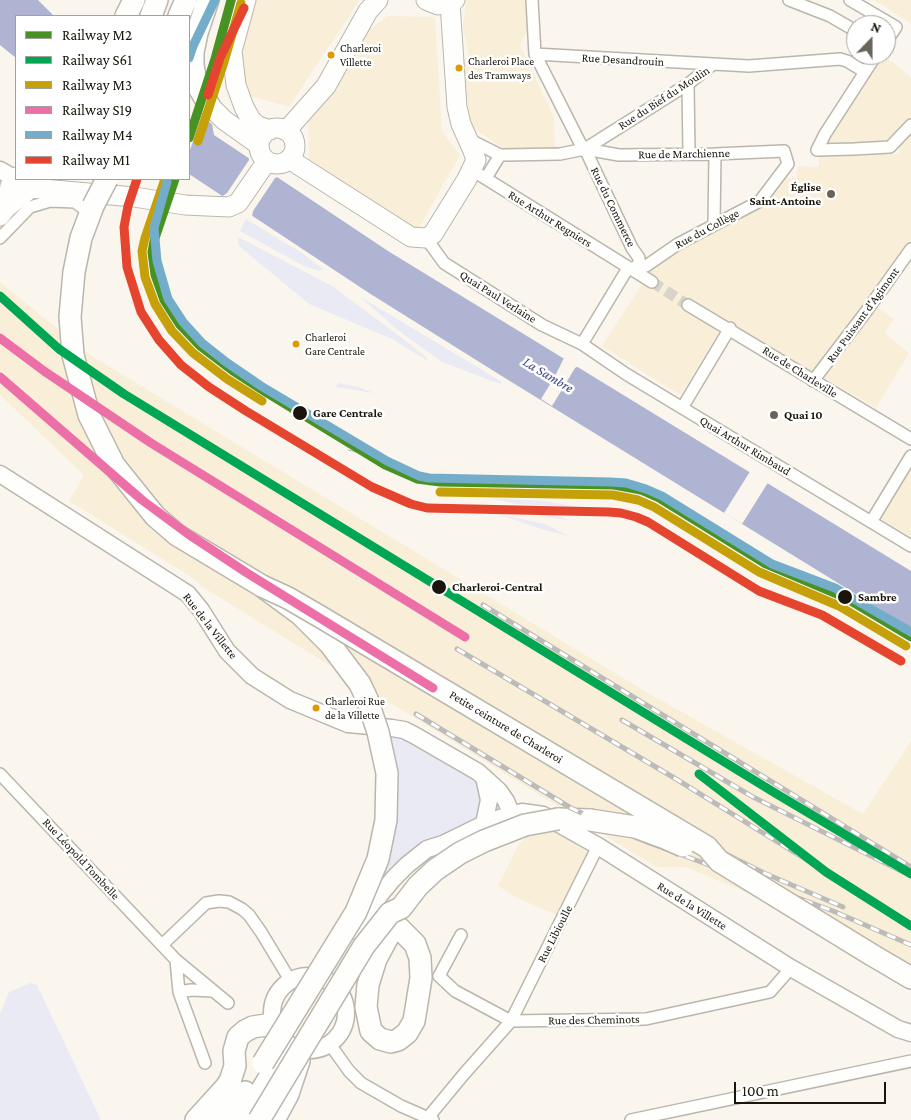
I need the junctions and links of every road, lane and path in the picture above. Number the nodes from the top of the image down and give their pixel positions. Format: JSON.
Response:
{"nodes":[{"id":1,"x":125,"y":0,"type":"edge"},
{"id":2,"x":134,"y":0,"type":"edge"},
{"id":3,"x":157,"y":0,"type":"edge"},
{"id":4,"x":186,"y":0,"type":"edge"},
{"id":5,"x":208,"y":0,"type":"edge"},
{"id":6,"x":246,"y":0,"type":"edge"},
{"id":7,"x":378,"y":0,"type":"edge"},
{"id":8,"x":426,"y":0,"type":"edge"},
{"id":9,"x":532,"y":0,"type":"edge"},
{"id":10,"x":790,"y":0,"type":"edge"},
{"id":11,"x":850,"y":0,"type":"edge"},
{"id":12,"x":452,"y":1,"type":"edge"},
{"id":13,"x":120,"y":15,"type":"edge"},
{"id":14,"x":126,"y":15,"type":"edge"},
{"id":15,"x":151,"y":15,"type":"edge"},
{"id":16,"x":179,"y":15,"type":"edge"},
{"id":17,"x":876,"y":15,"type":"edge"},
{"id":18,"x":846,"y":25,"type":"edge"},
{"id":19,"x":535,"y":54,"type":"junction"},
{"id":20,"x":712,"y":65,"type":"junction"},
{"id":21,"x":869,"y":65,"type":"edge"},
{"id":22,"x":864,"y":72,"type":"junction"},
{"id":23,"x":688,"y":84,"type":"junction"},
{"id":24,"x":209,"y":105,"type":"joint"},
{"id":25,"x":911,"y":125,"type":"edge"},
{"id":26,"x":468,"y":139,"type":"junction"},
{"id":27,"x":270,"y":146,"type":"junction"},
{"id":28,"x":585,"y":150,"type":"junction"},
{"id":29,"x":784,"y":151,"type":"joint"},
{"id":30,"x":689,"y":154,"type":"junction"},
{"id":31,"x":716,"y":154,"type":"junction"},
{"id":32,"x":500,"y":155,"type":"junction"},
{"id":33,"x":289,"y":159,"type":"junction"},
{"id":34,"x":479,"y":174,"type":"junction"},
{"id":35,"x":15,"y":178,"type":"edge"},
{"id":36,"x":28,"y":180,"type":"edge"},
{"id":37,"x":98,"y":180,"type":"edge"},
{"id":38,"x":106,"y":180,"type":"edge"},
{"id":39,"x":68,"y":186,"type":"edge"},
{"id":40,"x":88,"y":207,"type":"junction"},
{"id":41,"x":9,"y":213,"type":"edge"},
{"id":42,"x":714,"y":224,"type":"junction"},
{"id":43,"x":0,"y":238,"type":"edge"},
{"id":44,"x":418,"y":238,"type":"junction"},
{"id":45,"x":911,"y":248,"type":"edge"},
{"id":46,"x":634,"y":267,"type":"junction"},
{"id":47,"x":652,"y":282,"type":"tunnel mouth"},
{"id":48,"x":688,"y":304,"type":"tunnel mouth"},
{"id":49,"x":730,"y":328,"type":"junction"},
{"id":50,"x":582,"y":344,"type":"junction"},
{"id":51,"x":813,"y":381,"type":"junction"},
{"id":52,"x":682,"y":408,"type":"junction"},
{"id":53,"x":911,"y":439,"type":"edge"},
{"id":54,"x":911,"y":456,"type":"edge"},
{"id":55,"x":0,"y":474,"type":"edge"},
{"id":56,"x":870,"y":522,"type":"junction"},
{"id":57,"x":911,"y":546,"type":"edge"},
{"id":58,"x":262,"y":586,"type":"junction"},
{"id":59,"x":0,"y":774,"type":"edge"},
{"id":60,"x":484,"y":777,"type":"junction"},
{"id":61,"x":512,"y":815,"type":"junction"},
{"id":62,"x":484,"y":824,"type":"junction"},
{"id":63,"x":443,"y":844,"type":"junction"},
{"id":64,"x":598,"y":846,"type":"junction"},
{"id":65,"x":719,"y":861,"type":"junction"},
{"id":66,"x":400,"y":908,"type":"junction"},
{"id":67,"x":362,"y":917,"type":"junction"},
{"id":68,"x":461,"y":935,"type":"dead end"},
{"id":69,"x":162,"y":945,"type":"junction"},
{"id":70,"x":176,"y":960,"type":"junction"},
{"id":71,"x":791,"y":968,"type":"junction"},
{"id":72,"x":319,"y":977,"type":"junction"},
{"id":73,"x":911,"y":978,"type":"edge"},
{"id":74,"x":290,"y":980,"type":"junction"},
{"id":75,"x":335,"y":986,"type":"junction"},
{"id":76,"x":213,"y":991,"type":"junction"},
{"id":77,"x":180,"y":992,"type":"junction"},
{"id":78,"x":228,"y":1003,"type":"dead end"},
{"id":79,"x":511,"y":1021,"type":"junction"},
{"id":80,"x":278,"y":1033,"type":"junction"},
{"id":81,"x":911,"y":1033,"type":"edge"},
{"id":82,"x":329,"y":1044,"type":"junction"},
{"id":83,"x":303,"y":1049,"type":"junction"},
{"id":84,"x":911,"y":1060,"type":"edge"},
{"id":85,"x":205,"y":1063,"type":"dead end"},
{"id":86,"x":244,"y":1092,"type":"junction"},
{"id":87,"x":429,"y":1119,"type":"edge"},
{"id":88,"x":196,"y":1120,"type":"edge"},
{"id":89,"x":219,"y":1120,"type":"edge"},
{"id":90,"x":228,"y":1120,"type":"edge"},
{"id":91,"x":244,"y":1120,"type":"edge"},
{"id":92,"x":259,"y":1120,"type":"edge"},
{"id":93,"x":274,"y":1120,"type":"edge"},
{"id":94,"x":632,"y":1120,"type":"edge"}],
"edges":[{"from":1,"to":13,"type":"main road"},
{"from":2,"to":14,"type":"highway"},
{"from":3,"to":15,"type":"highway"},
{"from":4,"to":16,"type":"highway"},
{"from":5,"to":24,"type":"highway"},
{"from":6,"to":27,"type":"main road"},
{"from":7,"to":27,"type":"main road"},
{"from":8,"to":12,"type":"main road"},
{"from":9,"to":19,"type":"street"},
{"from":10,"to":18,"type":"street"},
{"from":11,"to":17,"type":"street"},
{"from":12,"to":26,"type":"main road"},
{"from":19,"to":20,"type":"street","name":"Rue Desandrouin"},
{"from":19,"to":28,"type":"street","name":"Rue du Commerce"},
{"from":20,"to":22,"type":"street","name":"Rue du Bief du Moulin"},
{"from":20,"to":23,"type":"street","name":"Rue du Bief du Moulin"},
{"from":21,"to":22,"type":"street"},
{"from":22,"to":25,"type":"street"},
{"from":23,"to":28,"type":"street","name":"Rue du Bief du Moulin"},
{"from":23,"to":30,"type":"street"},
{"from":24,"to":27,"type":"main road"},
{"from":26,"to":32,"type":"street"},
{"from":26,"to":34,"type":"main road"},
{"from":27,"to":33,"type":"main road"},
{"from":27,"to":33,"type":"main road"},
{"from":27,"to":39,"type":"main road"},
{"from":28,"to":30,"type":"street","name":"Rue de Marchienne"},
{"from":28,"to":32,"type":"street"},
{"from":28,"to":46,"type":"street","name":"Rue du Commerce"},
{"from":29,"to":31,"type":"street","name":"Rue de Marchienne"},
{"from":29,"to":42,"type":"street","name":"Rue du Collège"},
{"from":30,"to":31,"type":"street","name":"Rue de Marchienne"},
{"from":31,"to":42,"type":"street"},
{"from":32,"to":34,"type":"street"},
{"from":33,"to":44,"type":"main road","name":"Quai Paul Verlaine"},
{"from":34,"to":44,"type":"main road"},
{"from":34,"to":46,"type":"street","name":"Rue Arthur Regniers"},
{"from":35,"to":41,"type":"main road"},
{"from":36,"to":39,"type":"main road"},
{"from":37,"to":40,"type":"highway","bridge":true},
{"from":38,"to":40,"type":"highway","name":"Petite ceinture de Charleroi","bridge":true},
{"from":40,"to":41,"type":"street"},
{"from":40,"to":58,"type":"highway","name":"Petite ceinture de Charleroi"},
{"from":41,"to":43,"type":"street"},
{"from":42,"to":46,"type":"street","name":"Rue du Collège"},
{"from":44,"to":50,"type":"street","name":"Quai Paul Verlaine"},
{"from":45,"to":51,"type":"street","name":"Rue Puissant d'Agimont"},
{"from":46,"to":47,"type":"street"},
{"from":46,"to":50,"type":"street"},
{"from":48,"to":49,"type":"street","name":"Rue de Charleville"},
{"from":49,"to":51,"type":"street","name":"Rue de Charleville"},
{"from":49,"to":52,"type":"street"},
{"from":50,"to":52,"type":"street","name":"Quai Arthur Rimbaud"},
{"from":51,"to":53,"type":"street","name":"Rue de Charleville"},
{"from":52,"to":56,"type":"street","name":"Quai Arthur Rimbaud"},
{"from":54,"to":56,"type":"street"},
{"from":55,"to":60,"type":"main road","name":"Rue de la Villette"},
{"from":56,"to":57,"type":"street","name":"Quai Arthur Rimbaud"},
{"from":58,"to":65,"type":"highway","name":"Petite ceinture de Charleroi","bridge":true},
{"from":58,"to":67,"type":"highway","bridge":true},
{"from":59,"to":69,"type":"street","name":"Rue Léopold Tombelle"},
{"from":60,"to":61,"type":"main road","name":"Rue de la Villette"},
{"from":60,"to":62,"type":"main road"},
{"from":61,"to":62,"type":"main road"},
{"from":61,"to":64,"type":"main road","name":"Rue de la Villette"},
{"from":62,"to":63,"type":"main road"},
{"from":63,"to":67,"type":"main road"},
{"from":63,"to":72,"type":"main road"},
{"from":64,"to":71,"type":"main road","name":"Rue de la Villette"},
{"from":64,"to":79,"type":"street","name":"Rue Libioulle"},
{"from":65,"to":66,"type":"highway","bridge":true},
{"from":65,"to":73,"type":"highway","name":"Petite ceinture de Charleroi","bridge":true},
{"from":66,"to":67,"type":"highway"},
{"from":66,"to":92,"type":"highway","bridge":true},
{"from":67,"to":75,"type":"main road"},
{"from":67,"to":86,"type":"highway","bridge":true},
{"from":68,"to":79,"type":"street"},
{"from":69,"to":70,"type":"street","name":"Rue Léopold Tombelle"},
{"from":69,"to":74,"type":"street"},
{"from":70,"to":76,"type":"street","name":"Rue Léopold Tombelle"},
{"from":70,"to":77,"type":"street"},
{"from":71,"to":79,"type":"street","name":"Rue des Cheminots"},
{"from":71,"to":81,"type":"main road","name":"Rue de la Villette"},
{"from":72,"to":74,"type":"main road"},
{"from":72,"to":75,"type":"main road"},
{"from":74,"to":80,"type":"main road"},
{"from":75,"to":82,"type":"main road"},
{"from":76,"to":77,"type":"street"},
{"from":76,"to":78,"type":"street","name":"Rue Léopold Tombelle"},
{"from":77,"to":85,"type":"street"},
{"from":79,"to":87,"type":"street"},
{"from":80,"to":83,"type":"main road"},
{"from":80,"to":88,"type":"highway"},
{"from":80,"to":91,"type":"highway"},
{"from":82,"to":83,"type":"main road"},
{"from":82,"to":87,"type":"street"},
{"from":83,"to":93,"type":"highway"},
{"from":84,"to":94,"type":"street"},
{"from":86,"to":89,"type":"highway"},
{"from":86,"to":90,"type":"highway"}]}
